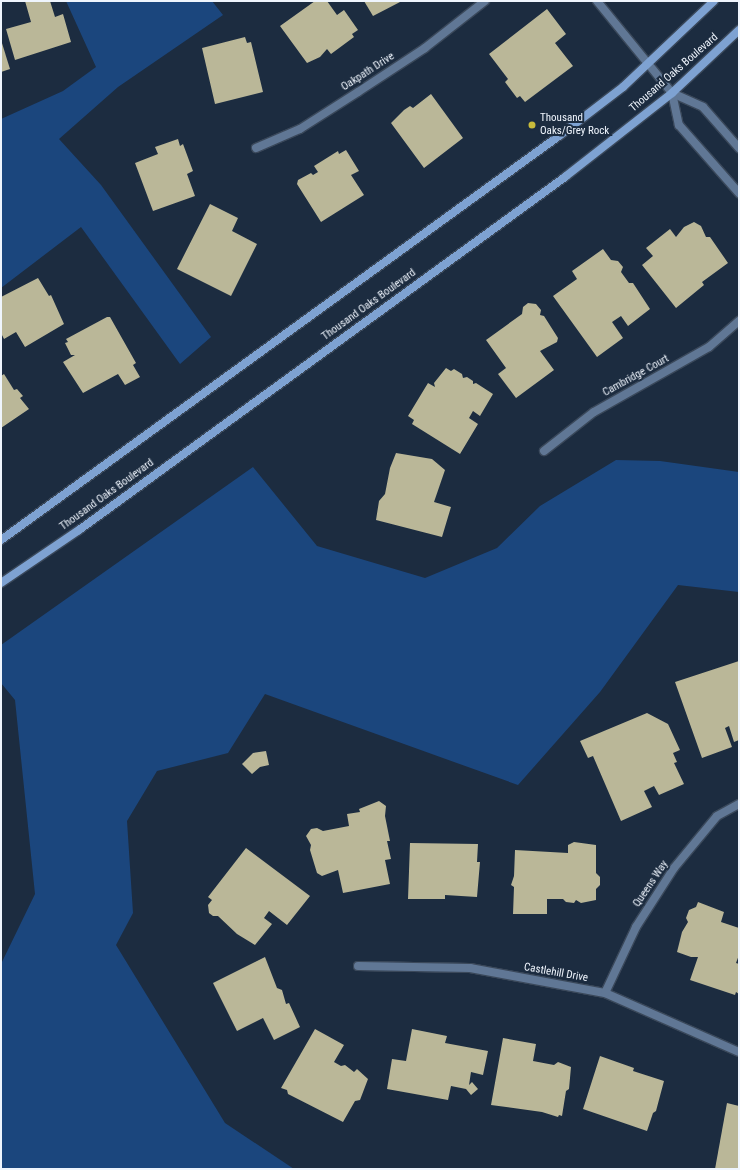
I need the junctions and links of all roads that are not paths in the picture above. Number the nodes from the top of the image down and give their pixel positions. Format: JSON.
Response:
{"nodes":[{"id":1,"x":485,"y":1,"type":"edge"},
{"id":2,"x":597,"y":1,"type":"edge"},
{"id":3,"x":714,"y":1,"type":"edge"},
{"id":4,"x":739,"y":30,"type":"edge"},
{"id":5,"x":647,"y":65,"type":"junction"},
{"id":6,"x":672,"y":93,"type":"junction"},
{"id":7,"x":256,"y":148,"type":"dead end"},
{"id":8,"x":739,"y":148,"type":"edge"},
{"id":9,"x":739,"y":193,"type":"edge"},
{"id":10,"x":739,"y":321,"type":"edge"},
{"id":11,"x":544,"y":451,"type":"dead end"},
{"id":12,"x":1,"y":540,"type":"edge"},
{"id":13,"x":1,"y":583,"type":"edge"},
{"id":14,"x":739,"y":804,"type":"edge"},
{"id":15,"x":358,"y":966,"type":"dead end"},
{"id":16,"x":605,"y":993,"type":"junction"},
{"id":17,"x":739,"y":1052,"type":"edge"}],
"edges":[{"from":1,"to":7,"type":"street","name":"Oakpath Drive"},
{"from":2,"to":5,"type":"street"},
{"from":3,"to":5,"type":"main road"},
{"from":4,"to":6,"type":"main road","name":"Thousand Oaks Boulevard"},
{"from":5,"to":6,"type":"street"},
{"from":5,"to":12,"type":"main road"},
{"from":6,"to":8,"type":"street"},
{"from":6,"to":9,"type":"street"},
{"from":6,"to":13,"type":"main road","name":"Thousand Oaks Boulevard"},
{"from":10,"to":11,"type":"street","name":"Cambridge Court"},
{"from":14,"to":16,"type":"street","name":"Queens Way"},
{"from":15,"to":16,"type":"street","name":"Castlehill Drive"},
{"from":16,"to":17,"type":"street","name":"Castlehill Drive"}]}
